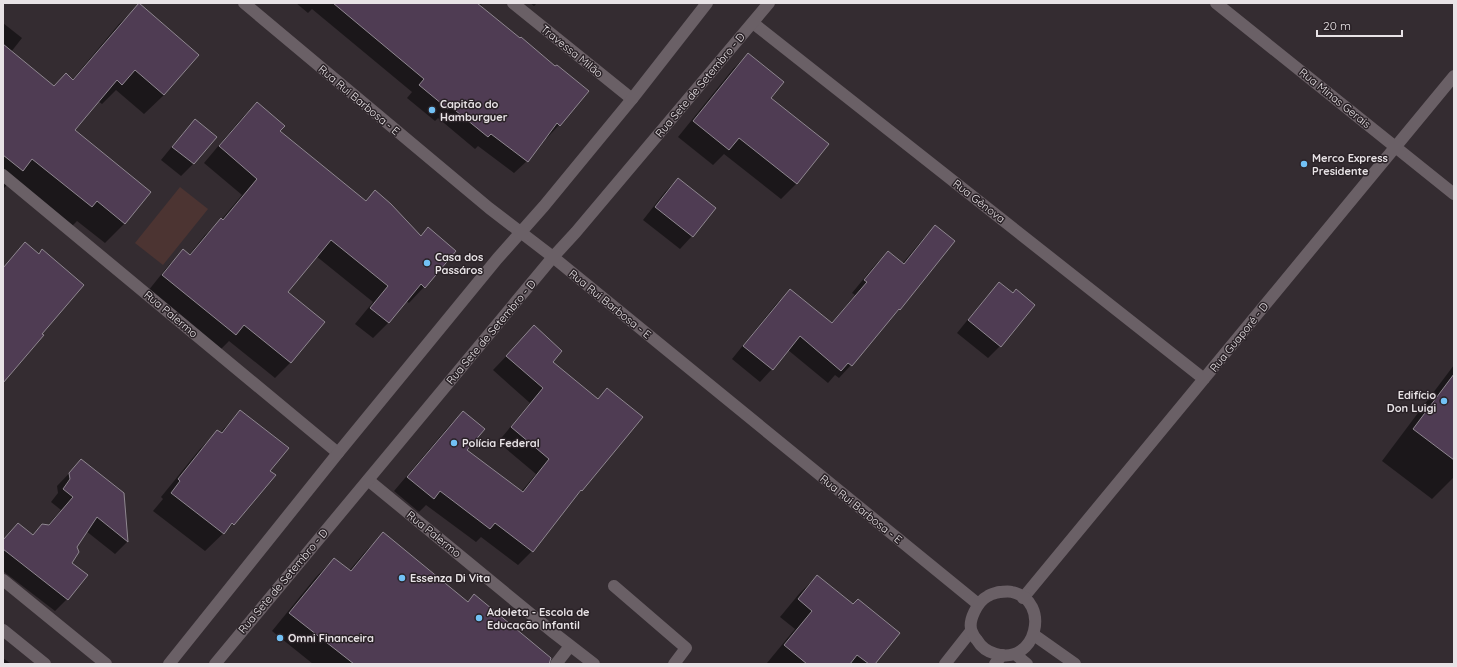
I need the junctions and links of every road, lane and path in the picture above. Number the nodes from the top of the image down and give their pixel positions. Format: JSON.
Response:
{"nodes":[{"id":1,"x":244,"y":3,"type":"edge"},
{"id":2,"x":513,"y":3,"type":"edge"},
{"id":3,"x":707,"y":3,"type":"edge"},
{"id":4,"x":769,"y":3,"type":"edge"},
{"id":5,"x":1216,"y":3,"type":"edge"},
{"id":6,"x":753,"y":23,"type":"junction"},
{"id":7,"x":1454,"y":76,"type":"edge"},
{"id":8,"x":632,"y":99,"type":"junction"},
{"id":9,"x":1395,"y":146,"type":"junction"},
{"id":10,"x":3,"y":175,"type":"edge"},
{"id":11,"x":1454,"y":194,"type":"edge"},
{"id":12,"x":521,"y":232,"type":"junction"},
{"id":13,"x":553,"y":257,"type":"junction"},
{"id":14,"x":1204,"y":379,"type":"junction"},
{"id":15,"x":338,"y":453,"type":"junction"},
{"id":16,"x":368,"y":480,"type":"junction"},
{"id":17,"x":3,"y":580,"type":"edge"},
{"id":18,"x":614,"y":586,"type":"dead end"},
{"id":19,"x":1024,"y":598,"type":"junction"},
{"id":20,"x":978,"y":604,"type":"junction"},
{"id":21,"x":3,"y":630,"type":"edge"},
{"id":22,"x":971,"y":631,"type":"junction"},
{"id":23,"x":1034,"y":635,"type":"junction"},
{"id":24,"x":570,"y":646,"type":"junction"},
{"id":25,"x":1015,"y":654,"type":"junction"},
{"id":26,"x":998,"y":660,"type":"edge"},
{"id":27,"x":46,"y":664,"type":"edge"},
{"id":28,"x":106,"y":664,"type":"edge"},
{"id":29,"x":169,"y":664,"type":"edge"},
{"id":30,"x":215,"y":664,"type":"edge"},
{"id":31,"x":556,"y":664,"type":"edge"},
{"id":32,"x":594,"y":664,"type":"edge"},
{"id":33,"x":674,"y":664,"type":"edge"},
{"id":34,"x":945,"y":664,"type":"edge"},
{"id":35,"x":1027,"y":664,"type":"edge"},
{"id":36,"x":1076,"y":664,"type":"edge"}],
"edges":[{"from":1,"to":12,"type":"street","name":"Rua Rui Barbosa - E"},
{"from":2,"to":8,"type":"street","name":"Travessa Milão"},
{"from":3,"to":8,"type":"street"},
{"from":4,"to":6,"type":"street","name":"Rua Sete de Setembro - D"},
{"from":5,"to":9,"type":"street","name":"Rua Minas Gerais"},
{"from":6,"to":13,"type":"street","name":"Rua Sete de Setembro - D"},
{"from":6,"to":14,"type":"street","name":"Rua Gênova"},
{"from":7,"to":9,"type":"street","name":"Rua Guaporé - D"},
{"from":8,"to":12,"type":"street"},
{"from":9,"to":11,"type":"street","name":"Rua Minas Gerais"},
{"from":9,"to":14,"type":"street","name":"Rua Guaporé - D"},
{"from":10,"to":15,"type":"street","name":"Rua Palermo"},
{"from":12,"to":13,"type":"street","name":"Rua Rui Barbosa - E"},
{"from":12,"to":15,"type":"street"},
{"from":13,"to":16,"type":"street","name":"Rua Sete de Setembro - D"},
{"from":13,"to":20,"type":"street","name":"Rua Rui Barbosa - E"},
{"from":14,"to":19,"type":"street","name":"Rua Guaporé - D"},
{"from":15,"to":29,"type":"street"},
{"from":16,"to":24,"type":"street","name":"Rua Palermo"},
{"from":16,"to":30,"type":"street","name":"Rua Sete de Setembro - D"},
{"from":17,"to":28,"type":"street"},
{"from":18,"to":33,"type":"street"},
{"from":19,"to":20,"type":"street"},
{"from":19,"to":23,"type":"street"},
{"from":20,"to":22,"type":"street"},
{"from":21,"to":27,"type":"street"},
{"from":22,"to":26,"type":"street"},
{"from":22,"to":34,"type":"street"},
{"from":23,"to":25,"type":"street"},
{"from":23,"to":36,"type":"street"},
{"from":24,"to":31,"type":"street"},
{"from":24,"to":32,"type":"street","name":"Rua Palermo"},
{"from":25,"to":26,"type":"street"},
{"from":25,"to":35,"type":"street"}]}
